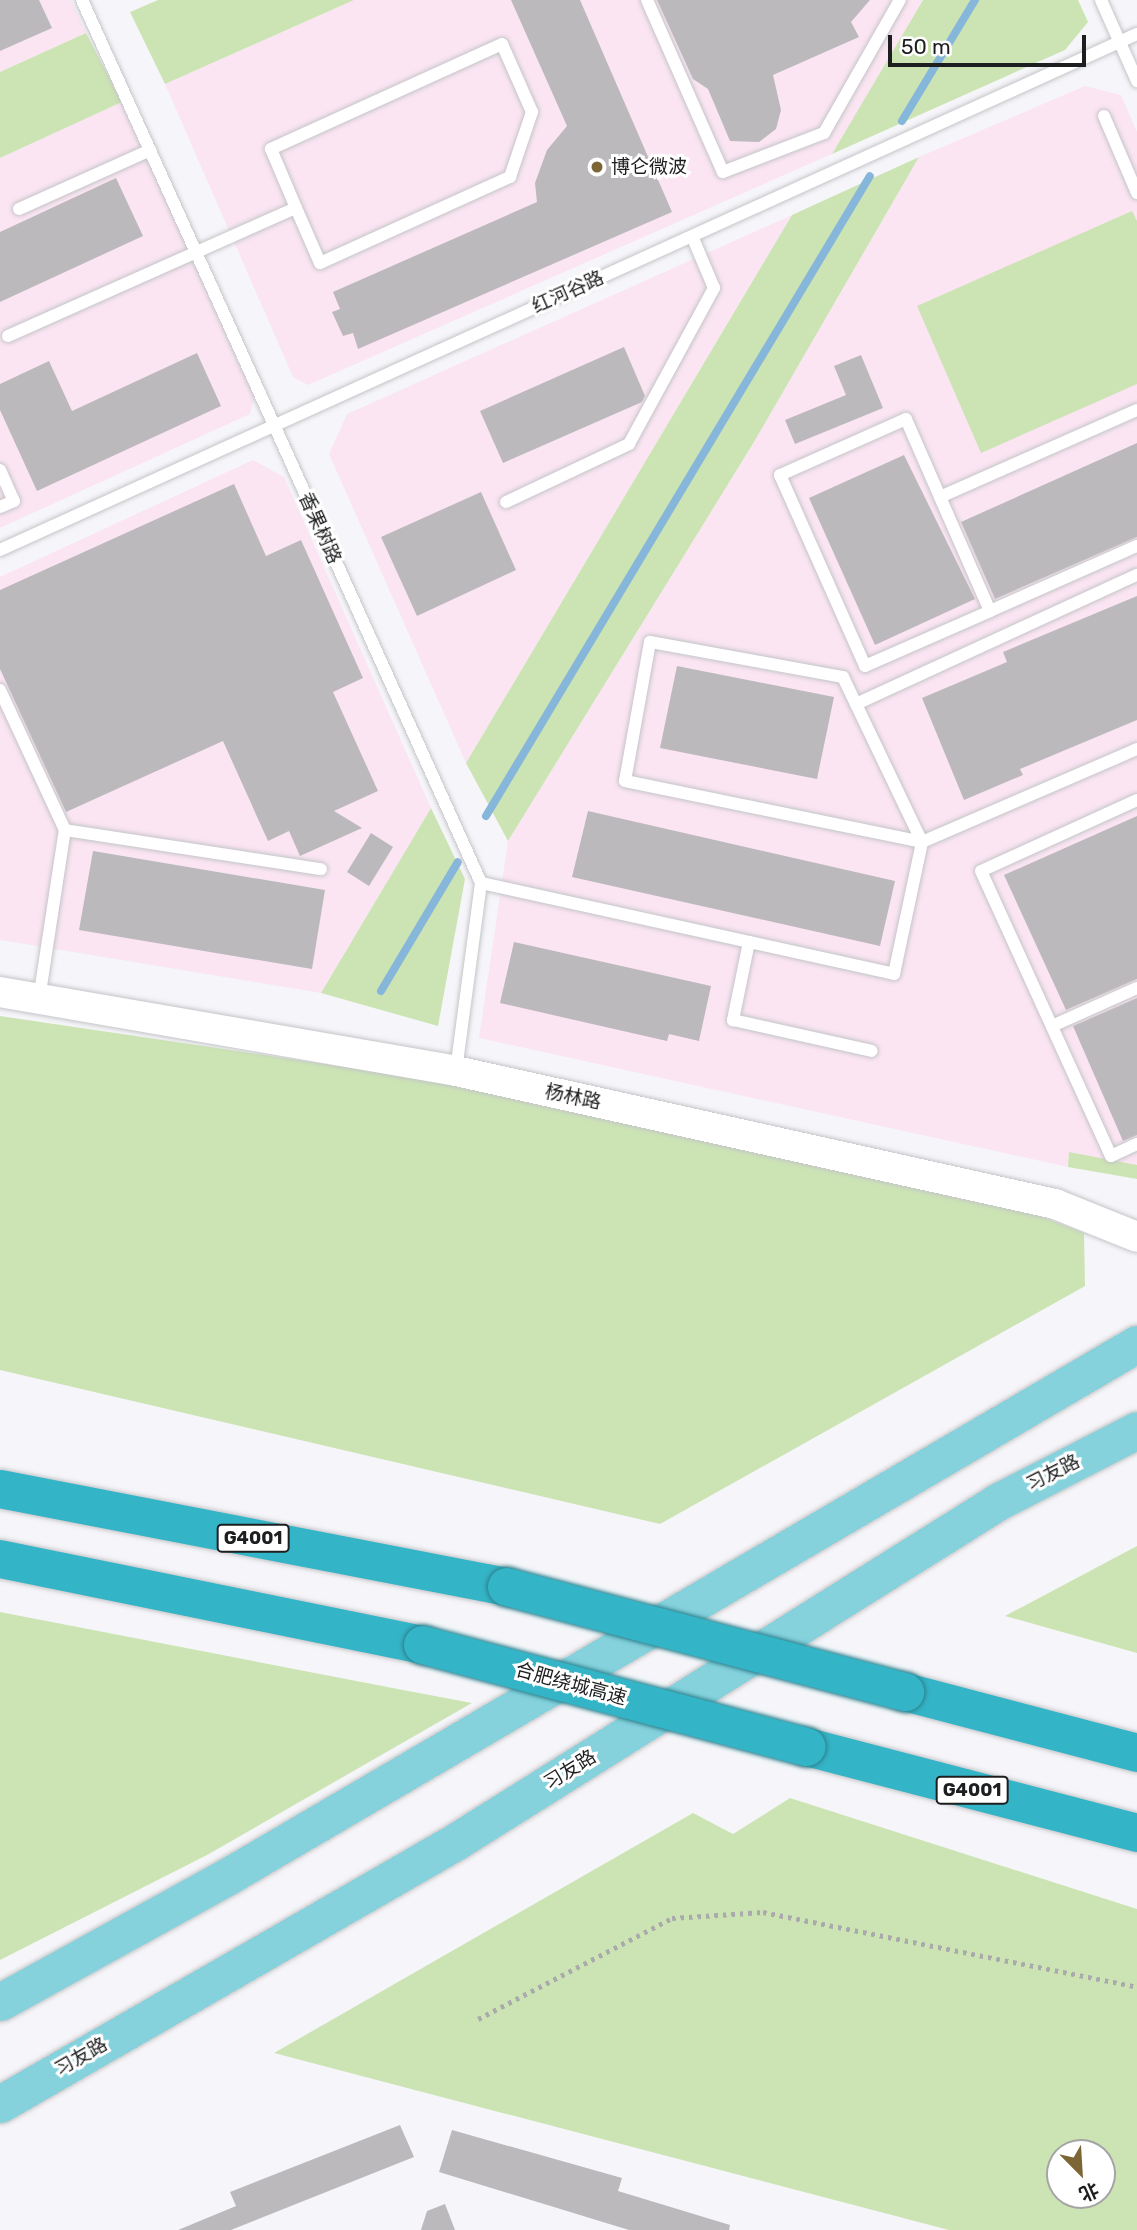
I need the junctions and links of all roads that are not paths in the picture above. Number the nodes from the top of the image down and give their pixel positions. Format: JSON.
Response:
{"nodes":[{"id":1,"x":82,"y":0,"type":"edge"},
{"id":2,"x":648,"y":0,"type":"edge"},
{"id":3,"x":900,"y":0,"type":"edge"},
{"id":4,"x":1101,"y":0,"type":"edge"},
{"id":5,"x":1137,"y":34,"type":"edge"},
{"id":6,"x":1120,"y":42,"type":"junction"},
{"id":7,"x":1137,"y":81,"type":"edge"},
{"id":8,"x":1104,"y":116,"type":"dead end"},
{"id":9,"x":150,"y":150,"type":"junction"},
{"id":10,"x":1137,"y":192,"type":"edge"},
{"id":11,"x":296,"y":208,"type":"junction"},
{"id":12,"x":19,"y":209,"type":"dead end"},
{"id":13,"x":692,"y":236,"type":"junction"},
{"id":14,"x":196,"y":251,"type":"junction"},
{"id":15,"x":8,"y":336,"type":"dead end"},
{"id":16,"x":1137,"y":410,"type":"edge"},
{"id":17,"x":274,"y":424,"type":"junction"},
{"id":18,"x":0,"y":470,"type":"edge"},
{"id":19,"x":940,"y":497,"type":"junction"},
{"id":20,"x":506,"y":502,"type":"dead end"},
{"id":21,"x":0,"y":507,"type":"edge"},
{"id":22,"x":1137,"y":546,"type":"edge"},
{"id":23,"x":0,"y":550,"type":"edge"},
{"id":24,"x":1137,"y":575,"type":"edge"},
{"id":25,"x":990,"y":611,"type":"junction"},
{"id":26,"x":0,"y":690,"type":"edge"},
{"id":27,"x":856,"y":704,"type":"junction"},
{"id":28,"x":1137,"y":749,"type":"edge"},
{"id":29,"x":1137,"y":800,"type":"edge"},
{"id":30,"x":65,"y":830,"type":"junction"},
{"id":31,"x":922,"y":842,"type":"junction"},
{"id":32,"x":321,"y":869,"type":"dead end"},
{"id":33,"x":481,"y":883,"type":"junction"},
{"id":34,"x":749,"y":942,"type":"junction"},
{"id":35,"x":1137,"y":988,"type":"edge"},
{"id":36,"x":0,"y":992,"type":"edge"},
{"id":37,"x":39,"y":999,"type":"junction"},
{"id":38,"x":1052,"y":1026,"type":"junction"},
{"id":39,"x":872,"y":1051,"type":"dead end"},
{"id":40,"x":456,"y":1071,"type":"junction"},
{"id":41,"x":1137,"y":1144,"type":"edge"},
{"id":42,"x":1137,"y":1237,"type":"edge"},
{"id":43,"x":1137,"y":1344,"type":"edge"},
{"id":44,"x":1137,"y":1430,"type":"edge"},
{"id":45,"x":0,"y":1489,"type":"edge"},
{"id":46,"x":0,"y":1559,"type":"edge"},
{"id":47,"x":1137,"y":1753,"type":"edge"},
{"id":48,"x":1137,"y":1833,"type":"edge"},
{"id":49,"x":0,"y":2002,"type":"edge"},
{"id":50,"x":0,"y":2104,"type":"edge"}],
"edges":[{"from":1,"to":9,"type":"lane","name":"香果树路"},
{"from":2,"to":3,"type":"lane"},
{"from":4,"to":6,"type":"lane"},
{"from":5,"to":6,"type":"lane","name":"红河谷路"},
{"from":6,"to":7,"type":"lane"},
{"from":6,"to":13,"type":"lane","name":"红河谷路"},
{"from":8,"to":10,"type":"lane"},
{"from":9,"to":12,"type":"lane"},
{"from":9,"to":14,"type":"lane","name":"香果树路"},
{"from":11,"to":11,"type":"lane"},
{"from":11,"to":14,"type":"lane"},
{"from":13,"to":17,"type":"lane","name":"红河谷路"},
{"from":13,"to":20,"type":"lane"},
{"from":14,"to":15,"type":"lane"},
{"from":14,"to":17,"type":"lane","name":"香果树路"},
{"from":16,"to":19,"type":"lane"},
{"from":17,"to":23,"type":"lane","name":"红河谷路"},
{"from":17,"to":33,"type":"lane","name":"香果树路"},
{"from":18,"to":21,"type":"lane"},
{"from":19,"to":25,"type":"lane"},
{"from":19,"to":25,"type":"lane"},
{"from":22,"to":25,"type":"lane"},
{"from":24,"to":27,"type":"lane"},
{"from":26,"to":30,"type":"lane"},
{"from":27,"to":31,"type":"lane"},
{"from":27,"to":31,"type":"lane"},
{"from":28,"to":31,"type":"lane"},
{"from":29,"to":38,"type":"lane"},
{"from":30,"to":32,"type":"lane"},
{"from":30,"to":37,"type":"lane"},
{"from":31,"to":34,"type":"lane"},
{"from":33,"to":34,"type":"lane"},
{"from":33,"to":40,"type":"lane"},
{"from":34,"to":39,"type":"lane"},
{"from":35,"to":38,"type":"lane"},
{"from":36,"to":37,"type":"street","name":"杨林路"},
{"from":37,"to":40,"type":"street","name":"杨林路"},
{"from":38,"to":41,"type":"lane"},
{"from":40,"to":42,"type":"street","name":"杨林路"},
{"from":43,"to":49,"type":"main road"},
{"from":44,"to":50,"type":"main road","name":"习友路"},
{"from":45,"to":47,"type":"highway","number":"G4001","bridge":true},
{"from":46,"to":48,"type":"highway","name":"合肥绕城高速","number":"G4001","bridge":true}]}
